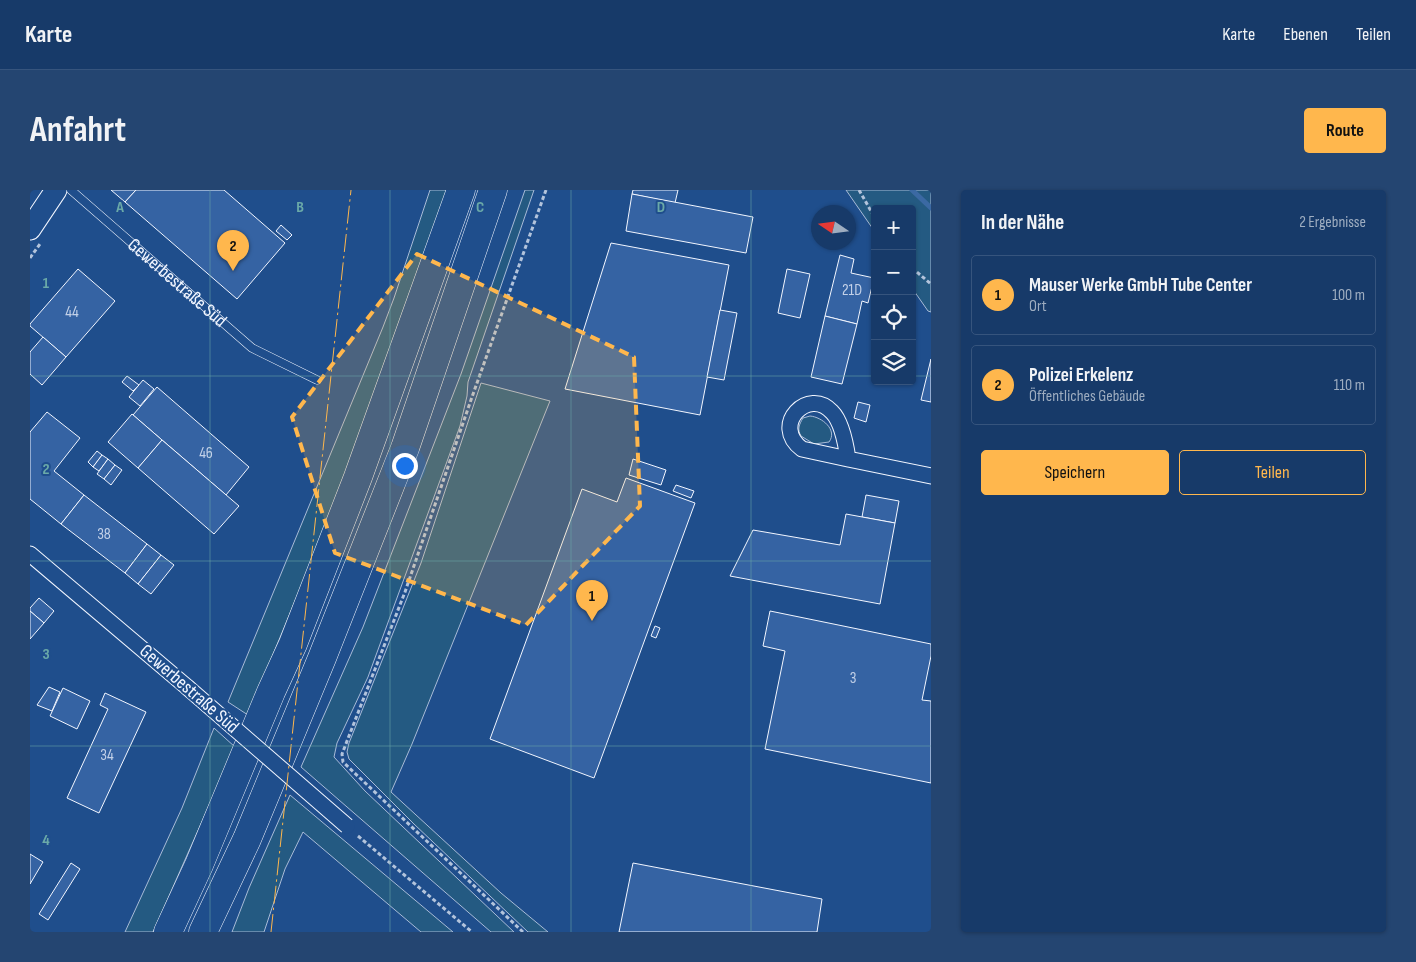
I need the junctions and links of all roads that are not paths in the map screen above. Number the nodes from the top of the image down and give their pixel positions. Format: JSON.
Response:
{"nodes":[{"id":1,"x":56,"y":190,"type":"edge"},
{"id":2,"x":70,"y":190,"type":"edge"},
{"id":3,"x":461,"y":190,"type":"edge"},
{"id":4,"x":493,"y":190,"type":"edge"},
{"id":5,"x":30,"y":229,"type":"edge"},
{"id":6,"x":317,"y":380,"type":"dead end"},
{"id":7,"x":848,"y":459,"type":"dead end"},
{"id":8,"x":931,"y":476,"type":"edge"},
{"id":9,"x":30,"y":554,"type":"edge"},
{"id":10,"x":347,"y":826,"type":"road end"},
{"id":11,"x":247,"y":839,"type":"junction"},
{"id":12,"x":168,"y":932,"type":"edge"},
{"id":13,"x":203,"y":932,"type":"edge"},
{"id":14,"x":223,"y":932,"type":"edge"}],
"edges":[{"from":1,"to":5,"type":"street"},
{"from":2,"to":6,"type":"lane","name":"Gewerbestraße Süd"},
{"from":3,"to":12,"type":"highway"},
{"from":4,"to":11,"type":"highway"},
{"from":7,"to":8,"type":"street"},
{"from":9,"to":10,"type":"street","name":"Gewerbestraße Süd","bridge":true},
{"from":11,"to":13,"type":"highway"},
{"from":11,"to":14,"type":"highway"}]}
